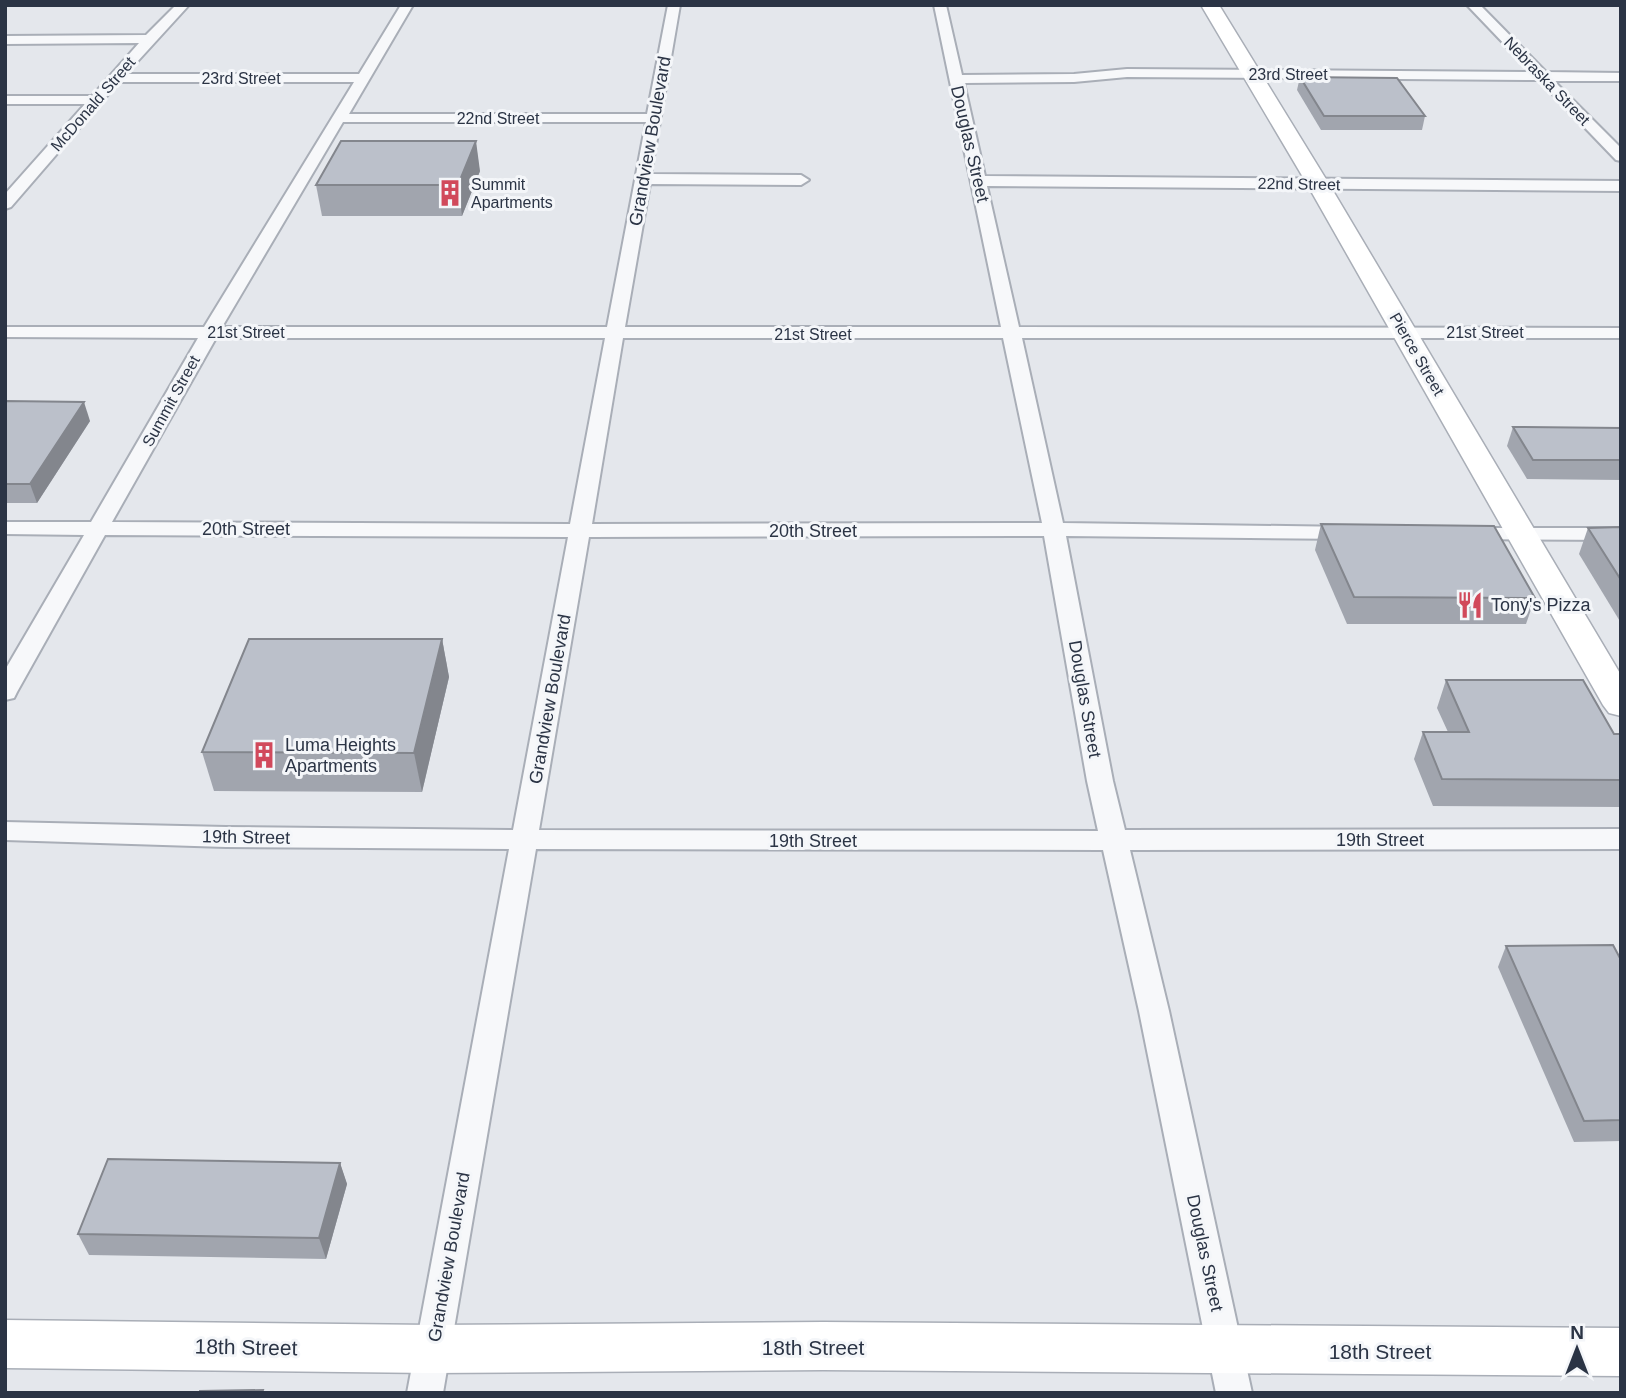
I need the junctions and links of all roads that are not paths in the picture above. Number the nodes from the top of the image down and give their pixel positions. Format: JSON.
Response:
{"nodes":[{"id":1,"x":183,"y":5,"type":"edge"},
{"id":2,"x":407,"y":5,"type":"edge"},
{"id":3,"x":674,"y":5,"type":"edge"},
{"id":4,"x":940,"y":5,"type":"edge"},
{"id":5,"x":1210,"y":5,"type":"edge"},
{"id":6,"x":1473,"y":5,"type":"edge"},
{"id":7,"x":149,"y":39,"type":"junction"},
{"id":8,"x":5,"y":40,"type":"edge"},
{"id":9,"x":1249,"y":74,"type":"junction"},
{"id":10,"x":1540,"y":76,"type":"junction"},
{"id":11,"x":1621,"y":77,"type":"edge"},
{"id":12,"x":116,"y":78,"type":"junction"},
{"id":13,"x":365,"y":78,"type":"junction"},
{"id":14,"x":955,"y":79,"type":"junction"},
{"id":15,"x":5,"y":100,"type":"edge"},
{"id":16,"x":97,"y":100,"type":"junction"},
{"id":17,"x":341,"y":118,"type":"junction"},
{"id":18,"x":654,"y":118,"type":"junction"},
{"id":19,"x":1621,"y":157,"type":"edge"},
{"id":20,"x":643,"y":179,"type":"junction"},
{"id":21,"x":801,"y":180,"type":"dead end"},
{"id":22,"x":978,"y":181,"type":"junction"},
{"id":23,"x":1318,"y":184,"type":"junction"},
{"id":24,"x":1621,"y":186,"type":"edge"},
{"id":25,"x":5,"y":204,"type":"edge"},
{"id":26,"x":615,"y":331,"type":"junction"},
{"id":27,"x":1404,"y":331,"type":"junction"},
{"id":28,"x":5,"y":332,"type":"edge"},
{"id":29,"x":210,"y":332,"type":"junction"},
{"id":30,"x":1621,"y":333,"type":"edge"},
{"id":31,"x":1010,"y":334,"type":"junction"},
{"id":32,"x":5,"y":528,"type":"edge"},
{"id":33,"x":99,"y":528,"type":"junction"},
{"id":34,"x":1054,"y":529,"type":"junction"},
{"id":35,"x":580,"y":531,"type":"junction"},
{"id":36,"x":1372,"y":533,"type":"edge"},
{"id":37,"x":1440,"y":533,"type":"edge"},
{"id":38,"x":1522,"y":534,"type":"junction"},
{"id":39,"x":1621,"y":534,"type":"edge"},
{"id":40,"x":5,"y":692,"type":"edge"},
{"id":41,"x":1621,"y":705,"type":"edge"},
{"id":42,"x":5,"y":831,"type":"edge"},
{"id":43,"x":1114,"y":839,"type":"junction"},
{"id":44,"x":1621,"y":839,"type":"edge"},
{"id":45,"x":524,"y":840,"type":"junction"},
{"id":46,"x":5,"y":1345,"type":"edge"},
{"id":47,"x":1621,"y":1353,"type":"edge"},
{"id":48,"x":428,"y":1371,"type":"edge"},
{"id":49,"x":1229,"y":1372,"type":"edge"}],
"edges":[{"from":1,"to":7,"type":"street","name":"McDonald Street"},
{"from":2,"to":13,"type":"street","name":"Summit Street"},
{"from":3,"to":18,"type":"street","name":"Grandview Boulevard"},
{"from":4,"to":14,"type":"street","name":"Douglas Street"},
{"from":5,"to":9,"type":"main road","name":"Pierce Street"},
{"from":6,"to":10,"type":"street","name":"Nebraska Street"},
{"from":7,"to":8,"type":"street"},
{"from":7,"to":12,"type":"street","name":"McDonald Street"},
{"from":9,"to":10,"type":"street","name":"23rd Street"},
{"from":9,"to":14,"type":"street","name":"23rd Street"},
{"from":9,"to":23,"type":"main road","name":"Pierce Street"},
{"from":10,"to":11,"type":"street","name":"23rd Street"},
{"from":10,"to":19,"type":"street","name":"Nebraska Street"},
{"from":12,"to":13,"type":"street","name":"23rd Street"},
{"from":12,"to":16,"type":"street","name":"McDonald Street"},
{"from":13,"to":17,"type":"street","name":"Summit Street"},
{"from":14,"to":22,"type":"street","name":"Douglas Street"},
{"from":15,"to":16,"type":"street"},
{"from":16,"to":25,"type":"street","name":"McDonald Street"},
{"from":17,"to":18,"type":"street","name":"22nd Street"},
{"from":17,"to":29,"type":"street","name":"Summit Street"},
{"from":18,"to":20,"type":"street","name":"Grandview Boulevard"},
{"from":20,"to":21,"type":"street"},
{"from":20,"to":26,"type":"street","name":"Grandview Boulevard"},
{"from":22,"to":23,"type":"street","name":"22nd Street"},
{"from":22,"to":31,"type":"street","name":"Douglas Street"},
{"from":23,"to":24,"type":"street","name":"22nd Street"},
{"from":23,"to":27,"type":"main road","name":"Pierce Street"},
{"from":26,"to":29,"type":"street","name":"21st Street"},
{"from":26,"to":31,"type":"street","name":"21st Street"},
{"from":26,"to":35,"type":"street","name":"Grandview Boulevard"},
{"from":27,"to":30,"type":"street","name":"21st Street"},
{"from":27,"to":31,"type":"street","name":"21st Street"},
{"from":27,"to":38,"type":"main road","name":"Pierce Street"},
{"from":28,"to":29,"type":"street","name":"21st Street"},
{"from":29,"to":33,"type":"street","name":"Summit Street"},
{"from":31,"to":34,"type":"street","name":"Douglas Street"},
{"from":32,"to":33,"type":"street","name":"20th Street"},
{"from":33,"to":35,"type":"street","name":"20th Street"},
{"from":33,"to":40,"type":"street","name":"Summit Street"},
{"from":34,"to":35,"type":"street","name":"20th Street"},
{"from":34,"to":36,"type":"street","name":"20th Street"},
{"from":34,"to":43,"type":"street","name":"Douglas Street"},
{"from":35,"to":45,"type":"street","name":"Grandview Boulevard"},
{"from":37,"to":38,"type":"street"},
{"from":38,"to":39,"type":"street"},
{"from":38,"to":41,"type":"main road","name":"Pierce Street"},
{"from":42,"to":45,"type":"street","name":"19th Street"},
{"from":43,"to":44,"type":"street","name":"19th Street"},
{"from":43,"to":45,"type":"street","name":"19th Street"},
{"from":43,"to":49,"type":"street","name":"Douglas Street"},
{"from":45,"to":48,"type":"street","name":"Grandview Boulevard"},
{"from":46,"to":48,"type":"main road","name":"18th Street"},
{"from":47,"to":49,"type":"main road","name":"18th Street"},
{"from":48,"to":49,"type":"main road","name":"18th Street"}]}
